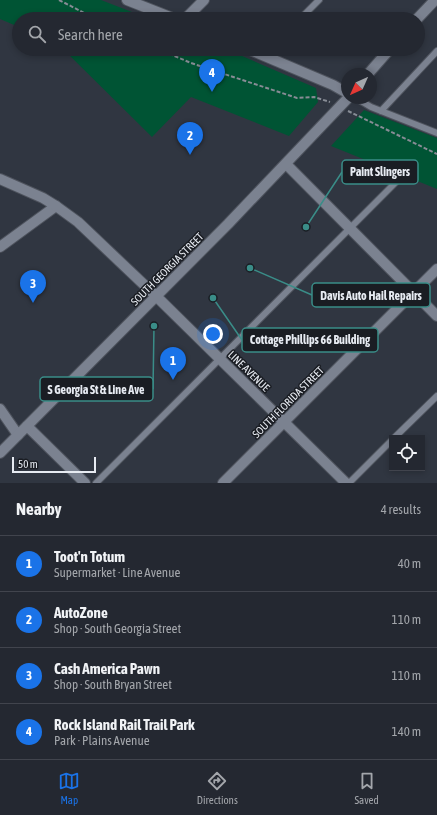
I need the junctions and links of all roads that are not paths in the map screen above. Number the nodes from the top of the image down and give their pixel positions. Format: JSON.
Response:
{"nodes":[{"id":1,"x":127,"y":0,"type":"edge"},
{"id":2,"x":204,"y":0,"type":"edge"},
{"id":3,"x":319,"y":0,"type":"edge"},
{"id":4,"x":435,"y":0,"type":"edge"},
{"id":5,"x":157,"y":12,"type":"edge"},
{"id":6,"x":192,"y":12,"type":"edge"},
{"id":7,"x":307,"y":12,"type":"edge"},
{"id":8,"x":424,"y":12,"type":"edge"},
{"id":9,"x":437,"y":51,"type":"edge"},
{"id":10,"x":275,"y":56,"type":"edge"},
{"id":11,"x":384,"y":56,"type":"edge"},
{"id":12,"x":373,"y":68,"type":"edge"},
{"id":13,"x":341,"y":90,"type":"edge"},
{"id":14,"x":342,"y":104,"type":"edge"},
{"id":15,"x":367,"y":104,"type":"edge"},
{"id":16,"x":382,"y":111,"type":"junction"},
{"id":17,"x":437,"y":133,"type":"edge"},
{"id":18,"x":286,"y":164,"type":"junction"},
{"id":19,"x":0,"y":179,"type":"edge"},
{"id":20,"x":397,"y":182,"type":"dead end"},
{"id":21,"x":56,"y":206,"type":"junction"},
{"id":22,"x":350,"y":229,"type":"junction"},
{"id":23,"x":0,"y":247,"type":"edge"},
{"id":24,"x":437,"y":269,"type":"edge"},
{"id":25,"x":414,"y":293,"type":"junction"},
{"id":26,"x":157,"y":297,"type":"junction"},
{"id":27,"x":437,"y":316,"type":"edge"},
{"id":28,"x":220,"y":359,"type":"junction"},
{"id":29,"x":437,"y":396,"type":"edge"},
{"id":30,"x":0,"y":409,"type":"edge"},
{"id":31,"x":284,"y":422,"type":"junction"},
{"id":32,"x":27,"y":426,"type":"junction"},
{"id":33,"x":18,"y":435,"type":"junction"},
{"id":34,"x":397,"y":435,"type":"edge"},
{"id":35,"x":389,"y":443,"type":"edge"},
{"id":36,"x":0,"y":453,"type":"edge"},
{"id":37,"x":85,"y":483,"type":"edge"},
{"id":38,"x":96,"y":483,"type":"edge"},
{"id":39,"x":223,"y":483,"type":"edge"},
{"id":40,"x":346,"y":483,"type":"edge"},
{"id":41,"x":349,"y":483,"type":"edge"}],
"edges":[{"from":1,"to":5,"type":"main road"},
{"from":2,"to":6,"type":"main road"},
{"from":3,"to":7,"type":"lane"},
{"from":4,"to":8,"type":"main road"},
{"from":9,"to":16,"type":"lane"},
{"from":10,"to":13,"type":"main road"},
{"from":11,"to":12,"type":"main road"},
{"from":14,"to":18,"type":"main road","name":"SOUTH GEORGIA STREET"},
{"from":15,"to":16,"type":"lane"},
{"from":16,"to":17,"type":"lane"},
{"from":18,"to":22,"type":"main road"},
{"from":18,"to":26,"type":"main road","name":"SOUTH GEORGIA STREET"},
{"from":19,"to":21,"type":"main road","name":"LINE AVENUE"},
{"from":20,"to":22,"type":"lane"},
{"from":21,"to":23,"type":"main road"},
{"from":21,"to":26,"type":"main road","name":"LINE AVENUE"},
{"from":22,"to":25,"type":"main road"},
{"from":22,"to":28,"type":"lane"},
{"from":24,"to":25,"type":"main road","name":"SOUTH FLORIDA STREET"},
{"from":25,"to":27,"type":"main road"},
{"from":25,"to":31,"type":"main road","name":"SOUTH FLORIDA STREET"},
{"from":26,"to":28,"type":"main road","name":"LINE AVENUE"},
{"from":26,"to":32,"type":"main road","name":"SOUTH GEORGIA STREET"},
{"from":28,"to":31,"type":"main road","name":"LINE AVENUE"},
{"from":28,"to":38,"type":"lane"},
{"from":29,"to":34,"type":"lane"},
{"from":30,"to":33,"type":"main road"},
{"from":31,"to":39,"type":"main road","name":"SOUTH FLORIDA STREET"},
{"from":31,"to":40,"type":"main road","name":"LINE AVENUE"},
{"from":32,"to":33,"type":"main road","name":"SOUTH GEORGIA STREET"},
{"from":32,"to":37,"type":"main road"},
{"from":33,"to":36,"type":"main road","name":"SOUTH GEORGIA STREET"},
{"from":35,"to":41,"type":"lane"}]}
